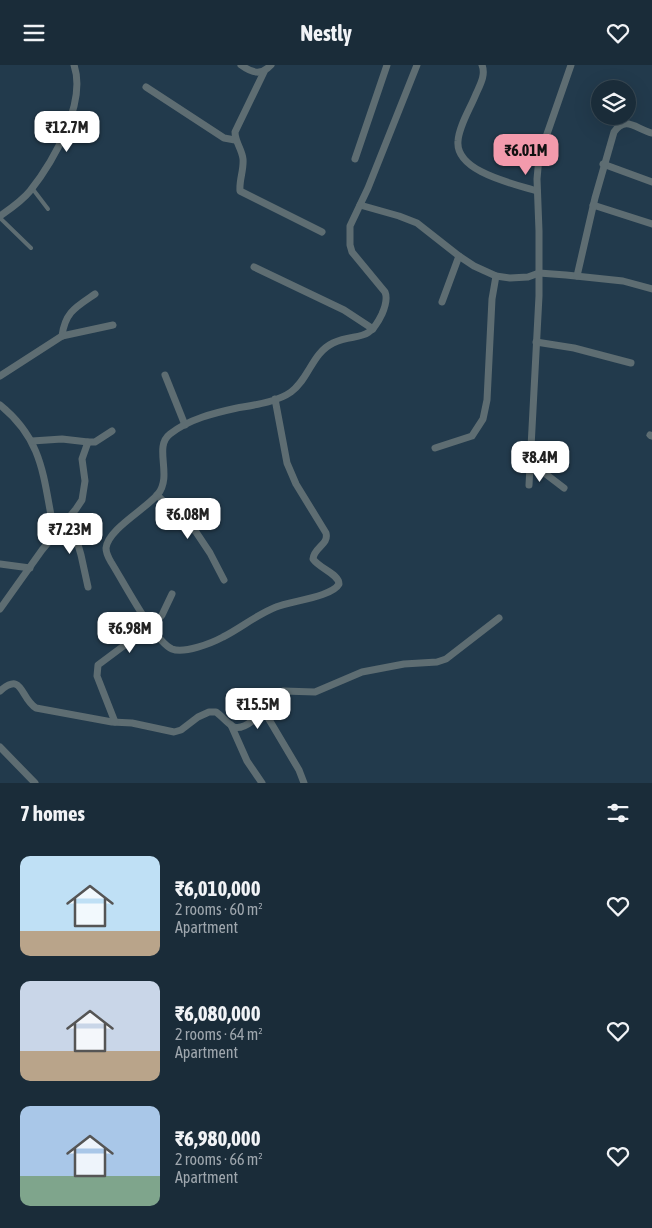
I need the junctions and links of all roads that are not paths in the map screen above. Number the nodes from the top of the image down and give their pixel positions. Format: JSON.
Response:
{"nodes":[{"id":1,"x":74,"y":65,"type":"edge"},
{"id":2,"x":241,"y":65,"type":"edge"},
{"id":3,"x":271,"y":65,"type":"edge"},
{"id":4,"x":387,"y":65,"type":"edge"},
{"id":5,"x":416,"y":65,"type":"edge"},
{"id":6,"x":482,"y":65,"type":"edge"},
{"id":7,"x":571,"y":65,"type":"edge"},
{"id":8,"x":264,"y":72,"type":"junction"},
{"id":9,"x":146,"y":87,"type":"dead end"},
{"id":10,"x":652,"y":133,"type":"edge"},
{"id":11,"x":236,"y":139,"type":"junction"},
{"id":12,"x":355,"y":159,"type":"dead end"},
{"id":13,"x":603,"y":163,"type":"junction"},
{"id":14,"x":652,"y":182,"type":"edge"},
{"id":15,"x":32,"y":188,"type":"junction"},
{"id":16,"x":537,"y":191,"type":"junction"},
{"id":17,"x":360,"y":205,"type":"junction"},
{"id":18,"x":593,"y":205,"type":"junction"},
{"id":19,"x":48,"y":209,"type":"dead end"},
{"id":20,"x":0,"y":217,"type":"edge"},
{"id":21,"x":652,"y":223,"type":"edge"},
{"id":22,"x":322,"y":232,"type":"dead end"},
{"id":23,"x":30,"y":248,"type":"dead end"},
{"id":24,"x":459,"y":256,"type":"junction"},
{"id":25,"x":254,"y":267,"type":"dead end"},
{"id":26,"x":539,"y":273,"type":"junction"},
{"id":27,"x":496,"y":276,"type":"junction"},
{"id":28,"x":577,"y":276,"type":"junction"},
{"id":29,"x":652,"y":289,"type":"edge"},
{"id":30,"x":95,"y":294,"type":"dead end"},
{"id":31,"x":442,"y":302,"type":"dead end"},
{"id":32,"x":113,"y":325,"type":"dead end"},
{"id":33,"x":373,"y":329,"type":"junction"},
{"id":34,"x":62,"y":336,"type":"junction"},
{"id":35,"x":536,"y":342,"type":"junction"},
{"id":36,"x":631,"y":363,"type":"dead end"},
{"id":37,"x":165,"y":375,"type":"dead end"},
{"id":38,"x":0,"y":376,"type":"edge"},
{"id":39,"x":276,"y":399,"type":"junction"},
{"id":40,"x":0,"y":405,"type":"edge"},
{"id":41,"x":185,"y":425,"type":"junction"},
{"id":42,"x":112,"y":431,"type":"dead end"},
{"id":43,"x":32,"y":441,"type":"junction"},
{"id":44,"x":88,"y":443,"type":"junction"},
{"id":45,"x":435,"y":448,"type":"dead end"},
{"id":46,"x":530,"y":462,"type":"junction"},
{"id":47,"x":529,"y":485,"type":"dead end"},
{"id":48,"x":564,"y":488,"type":"dead end"},
{"id":49,"x":157,"y":495,"type":"junction"},
{"id":50,"x":70,"y":517,"type":"junction"},
{"id":51,"x":55,"y":535,"type":"junction"},
{"id":52,"x":0,"y":563,"type":"edge"},
{"id":53,"x":30,"y":568,"type":"junction"},
{"id":54,"x":224,"y":580,"type":"dead end"},
{"id":55,"x":88,"y":587,"type":"dead end"},
{"id":56,"x":172,"y":594,"type":"dead end"},
{"id":57,"x":0,"y":609,"type":"edge"},
{"id":58,"x":499,"y":618,"type":"dead end"},
{"id":59,"x":151,"y":626,"type":"junction"},
{"id":60,"x":0,"y":691,"type":"edge"},
{"id":61,"x":264,"y":711,"type":"junction"},
{"id":62,"x":115,"y":722,"type":"junction"},
{"id":63,"x":230,"y":724,"type":"junction"},
{"id":64,"x":2,"y":752,"type":"edge"},
{"id":65,"x":35,"y":783,"type":"edge"},
{"id":66,"x":262,"y":783,"type":"edge"},
{"id":67,"x":304,"y":783,"type":"edge"}],
"edges":[{"from":1,"to":15,"type":"street"},
{"from":2,"to":8,"type":"street"},
{"from":3,"to":8,"type":"street"},
{"from":4,"to":12,"type":"street"},
{"from":5,"to":17,"type":"street"},
{"from":6,"to":16,"type":"street"},
{"from":7,"to":16,"type":"street"},
{"from":8,"to":11,"type":"street"},
{"from":9,"to":11,"type":"street"},
{"from":10,"to":13,"type":"street"},
{"from":11,"to":22,"type":"street"},
{"from":13,"to":14,"type":"street"},
{"from":13,"to":18,"type":"street"},
{"from":15,"to":19,"type":"lane"},
{"from":15,"to":20,"type":"street"},
{"from":16,"to":26,"type":"street"},
{"from":17,"to":24,"type":"street"},
{"from":17,"to":33,"type":"street"},
{"from":18,"to":21,"type":"street"},
{"from":18,"to":28,"type":"street"},
{"from":20,"to":23,"type":"lane"},
{"from":24,"to":27,"type":"street"},
{"from":24,"to":31,"type":"street"},
{"from":25,"to":33,"type":"street"},
{"from":26,"to":27,"type":"street"},
{"from":26,"to":28,"type":"street"},
{"from":26,"to":35,"type":"street"},
{"from":27,"to":45,"type":"street"},
{"from":28,"to":29,"type":"street"},
{"from":30,"to":34,"type":"street"},
{"from":32,"to":34,"type":"street"},
{"from":33,"to":39,"type":"street"},
{"from":34,"to":38,"type":"street"},
{"from":35,"to":36,"type":"street"},
{"from":35,"to":46,"type":"street"},
{"from":37,"to":41,"type":"street"},
{"from":39,"to":41,"type":"street"},
{"from":39,"to":59,"type":"street"},
{"from":40,"to":43,"type":"street"},
{"from":41,"to":49,"type":"street"},
{"from":42,"to":44,"type":"street"},
{"from":43,"to":44,"type":"street"},
{"from":43,"to":51,"type":"street"},
{"from":44,"to":50,"type":"street"},
{"from":46,"to":47,"type":"street"},
{"from":46,"to":48,"type":"street"},
{"from":49,"to":54,"type":"street"},
{"from":49,"to":59,"type":"street"},
{"from":50,"to":51,"type":"street"},
{"from":50,"to":55,"type":"street"},
{"from":51,"to":53,"type":"street"},
{"from":52,"to":53,"type":"street"},
{"from":53,"to":57,"type":"street"},
{"from":56,"to":59,"type":"street"},
{"from":58,"to":61,"type":"street"},
{"from":59,"to":62,"type":"street"},
{"from":60,"to":62,"type":"street"},
{"from":61,"to":63,"type":"street"},
{"from":61,"to":67,"type":"street"},
{"from":62,"to":63,"type":"street"},
{"from":63,"to":66,"type":"street"},
{"from":64,"to":65,"type":"street"}]}
